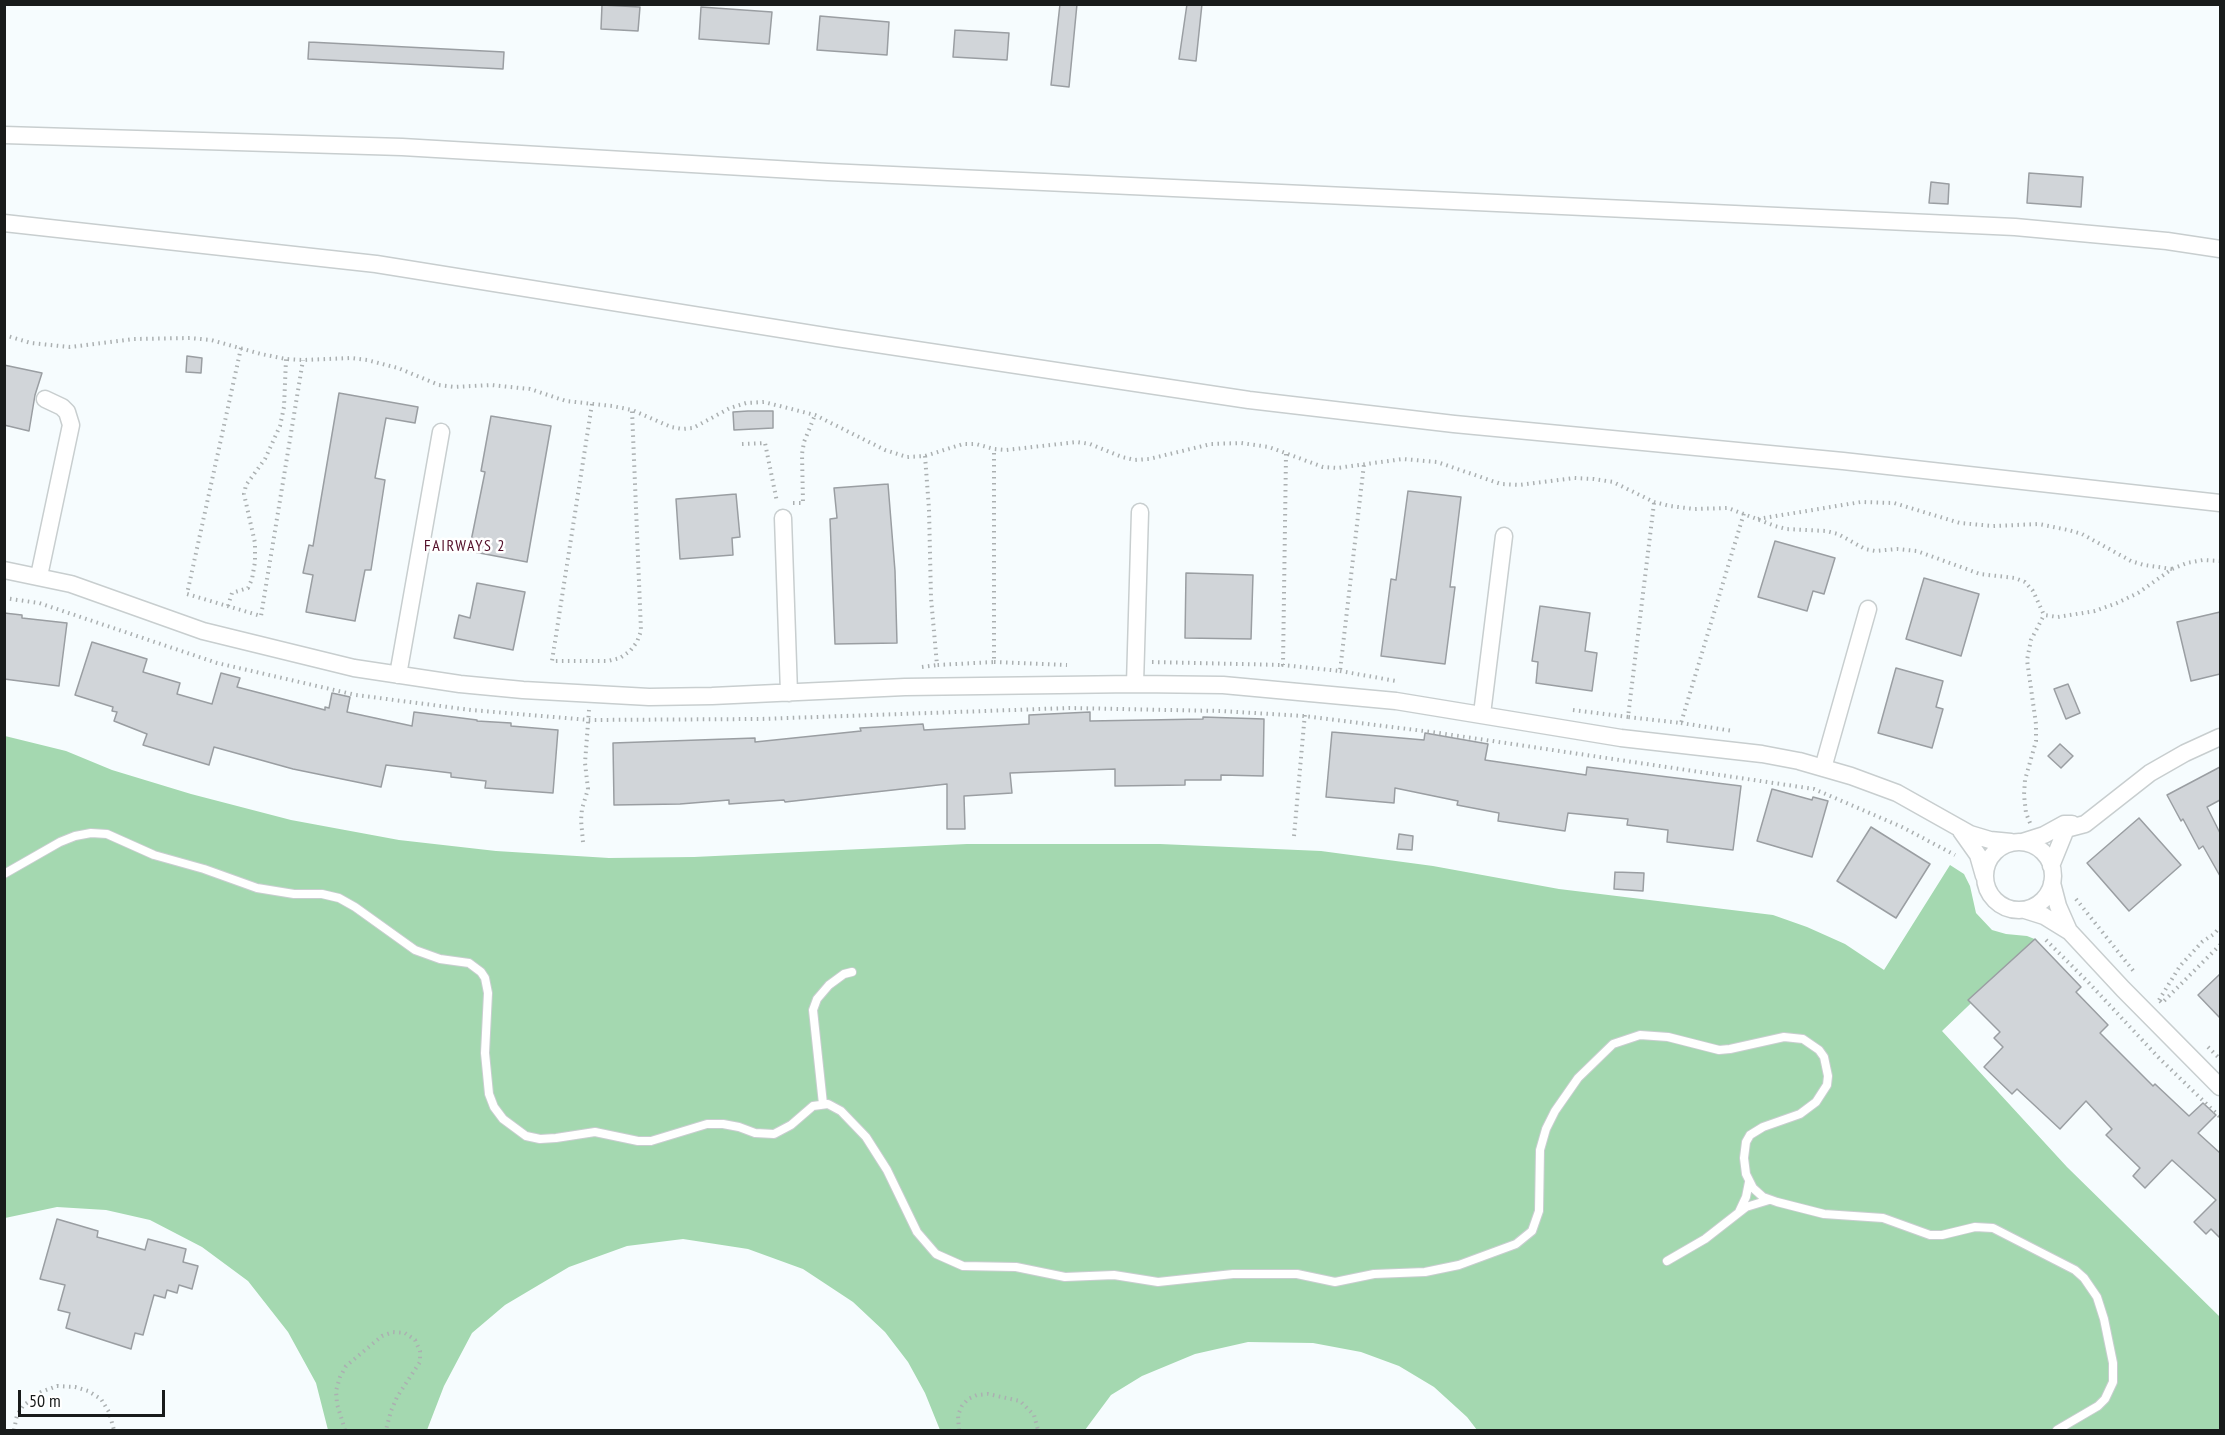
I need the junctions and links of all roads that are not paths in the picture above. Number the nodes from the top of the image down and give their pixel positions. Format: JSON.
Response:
{"nodes":[{"id":1,"x":4,"y":135,"type":"edge"},
{"id":2,"x":4,"y":223,"type":"edge"},
{"id":3,"x":2220,"y":249,"type":"edge"},
{"id":4,"x":45,"y":399,"type":"dead end"},
{"id":5,"x":441,"y":432,"type":"dead end"},
{"id":6,"x":2220,"y":503,"type":"edge"},
{"id":7,"x":1140,"y":512,"type":"dead end"},
{"id":8,"x":783,"y":518,"type":"dead end"},
{"id":9,"x":1504,"y":536,"type":"dead end"},
{"id":10,"x":4,"y":570,"type":"edge"},
{"id":11,"x":39,"y":576,"type":"junction"},
{"id":12,"x":1868,"y":609,"type":"dead end"},
{"id":13,"x":398,"y":675,"type":"junction"},
{"id":14,"x":1136,"y":684,"type":"junction"},
{"id":15,"x":789,"y":693,"type":"junction"},
{"id":16,"x":1482,"y":714,"type":"junction"},
{"id":17,"x":2220,"y":737,"type":"edge"},
{"id":18,"x":1823,"y":768,"type":"junction"},
{"id":19,"x":2085,"y":824,"type":"junction"},
{"id":20,"x":1960,"y":830,"type":"junction"},
{"id":21,"x":2023,"y":841,"type":"junction"},
{"id":22,"x":2052,"y":866,"type":"junction"},
{"id":23,"x":1983,"y":870,"type":"junction"},
{"id":24,"x":4,"y":874,"type":"edge"},
{"id":25,"x":2052,"y":883,"type":"junction"},
{"id":26,"x":2025,"y":910,"type":"junction"},
{"id":27,"x":2051,"y":911,"type":"junction"},
{"id":28,"x":852,"y":972,"type":"dead end"},
{"id":29,"x":2220,"y":1087,"type":"edge"},
{"id":30,"x":823,"y":1104,"type":"junction"},
{"id":31,"x":1749,"y":1182,"type":"junction"},
{"id":32,"x":1770,"y":1200,"type":"junction"},
{"id":33,"x":1739,"y":1212,"type":"junction"},
{"id":34,"x":1667,"y":1261,"type":"dead end"},
{"id":35,"x":2057,"y":1431,"type":"edge"}],
"edges":[{"from":1,"to":3,"type":"street"},
{"from":2,"to":6,"type":"street"},
{"from":4,"to":11,"type":"street"},
{"from":5,"to":13,"type":"street"},
{"from":7,"to":14,"type":"street"},
{"from":8,"to":15,"type":"street"},
{"from":9,"to":16,"type":"street"},
{"from":10,"to":11,"type":"street"},
{"from":11,"to":13,"type":"street"},
{"from":12,"to":18,"type":"street"},
{"from":13,"to":15,"type":"street"},
{"from":14,"to":15,"type":"street"},
{"from":14,"to":16,"type":"street"},
{"from":16,"to":18,"type":"street"},
{"from":17,"to":19,"type":"street"},
{"from":18,"to":20,"type":"street"},
{"from":19,"to":21,"type":"street"},
{"from":19,"to":22,"type":"street"},
{"from":20,"to":21,"type":"street"},
{"from":20,"to":23,"type":"street"},
{"from":21,"to":22,"type":"street"},
{"from":21,"to":23,"type":"street"},
{"from":22,"to":25,"type":"street"},
{"from":23,"to":26,"type":"street"},
{"from":24,"to":30,"type":"lane"},
{"from":25,"to":26,"type":"street"},
{"from":25,"to":27,"type":"street"},
{"from":26,"to":27,"type":"street"},
{"from":27,"to":29,"type":"street"},
{"from":28,"to":30,"type":"lane"},
{"from":30,"to":31,"type":"lane"},
{"from":31,"to":32,"type":"lane"},
{"from":31,"to":33,"type":"lane"},
{"from":32,"to":33,"type":"lane"},
{"from":32,"to":35,"type":"lane"},
{"from":33,"to":34,"type":"lane"}]}
